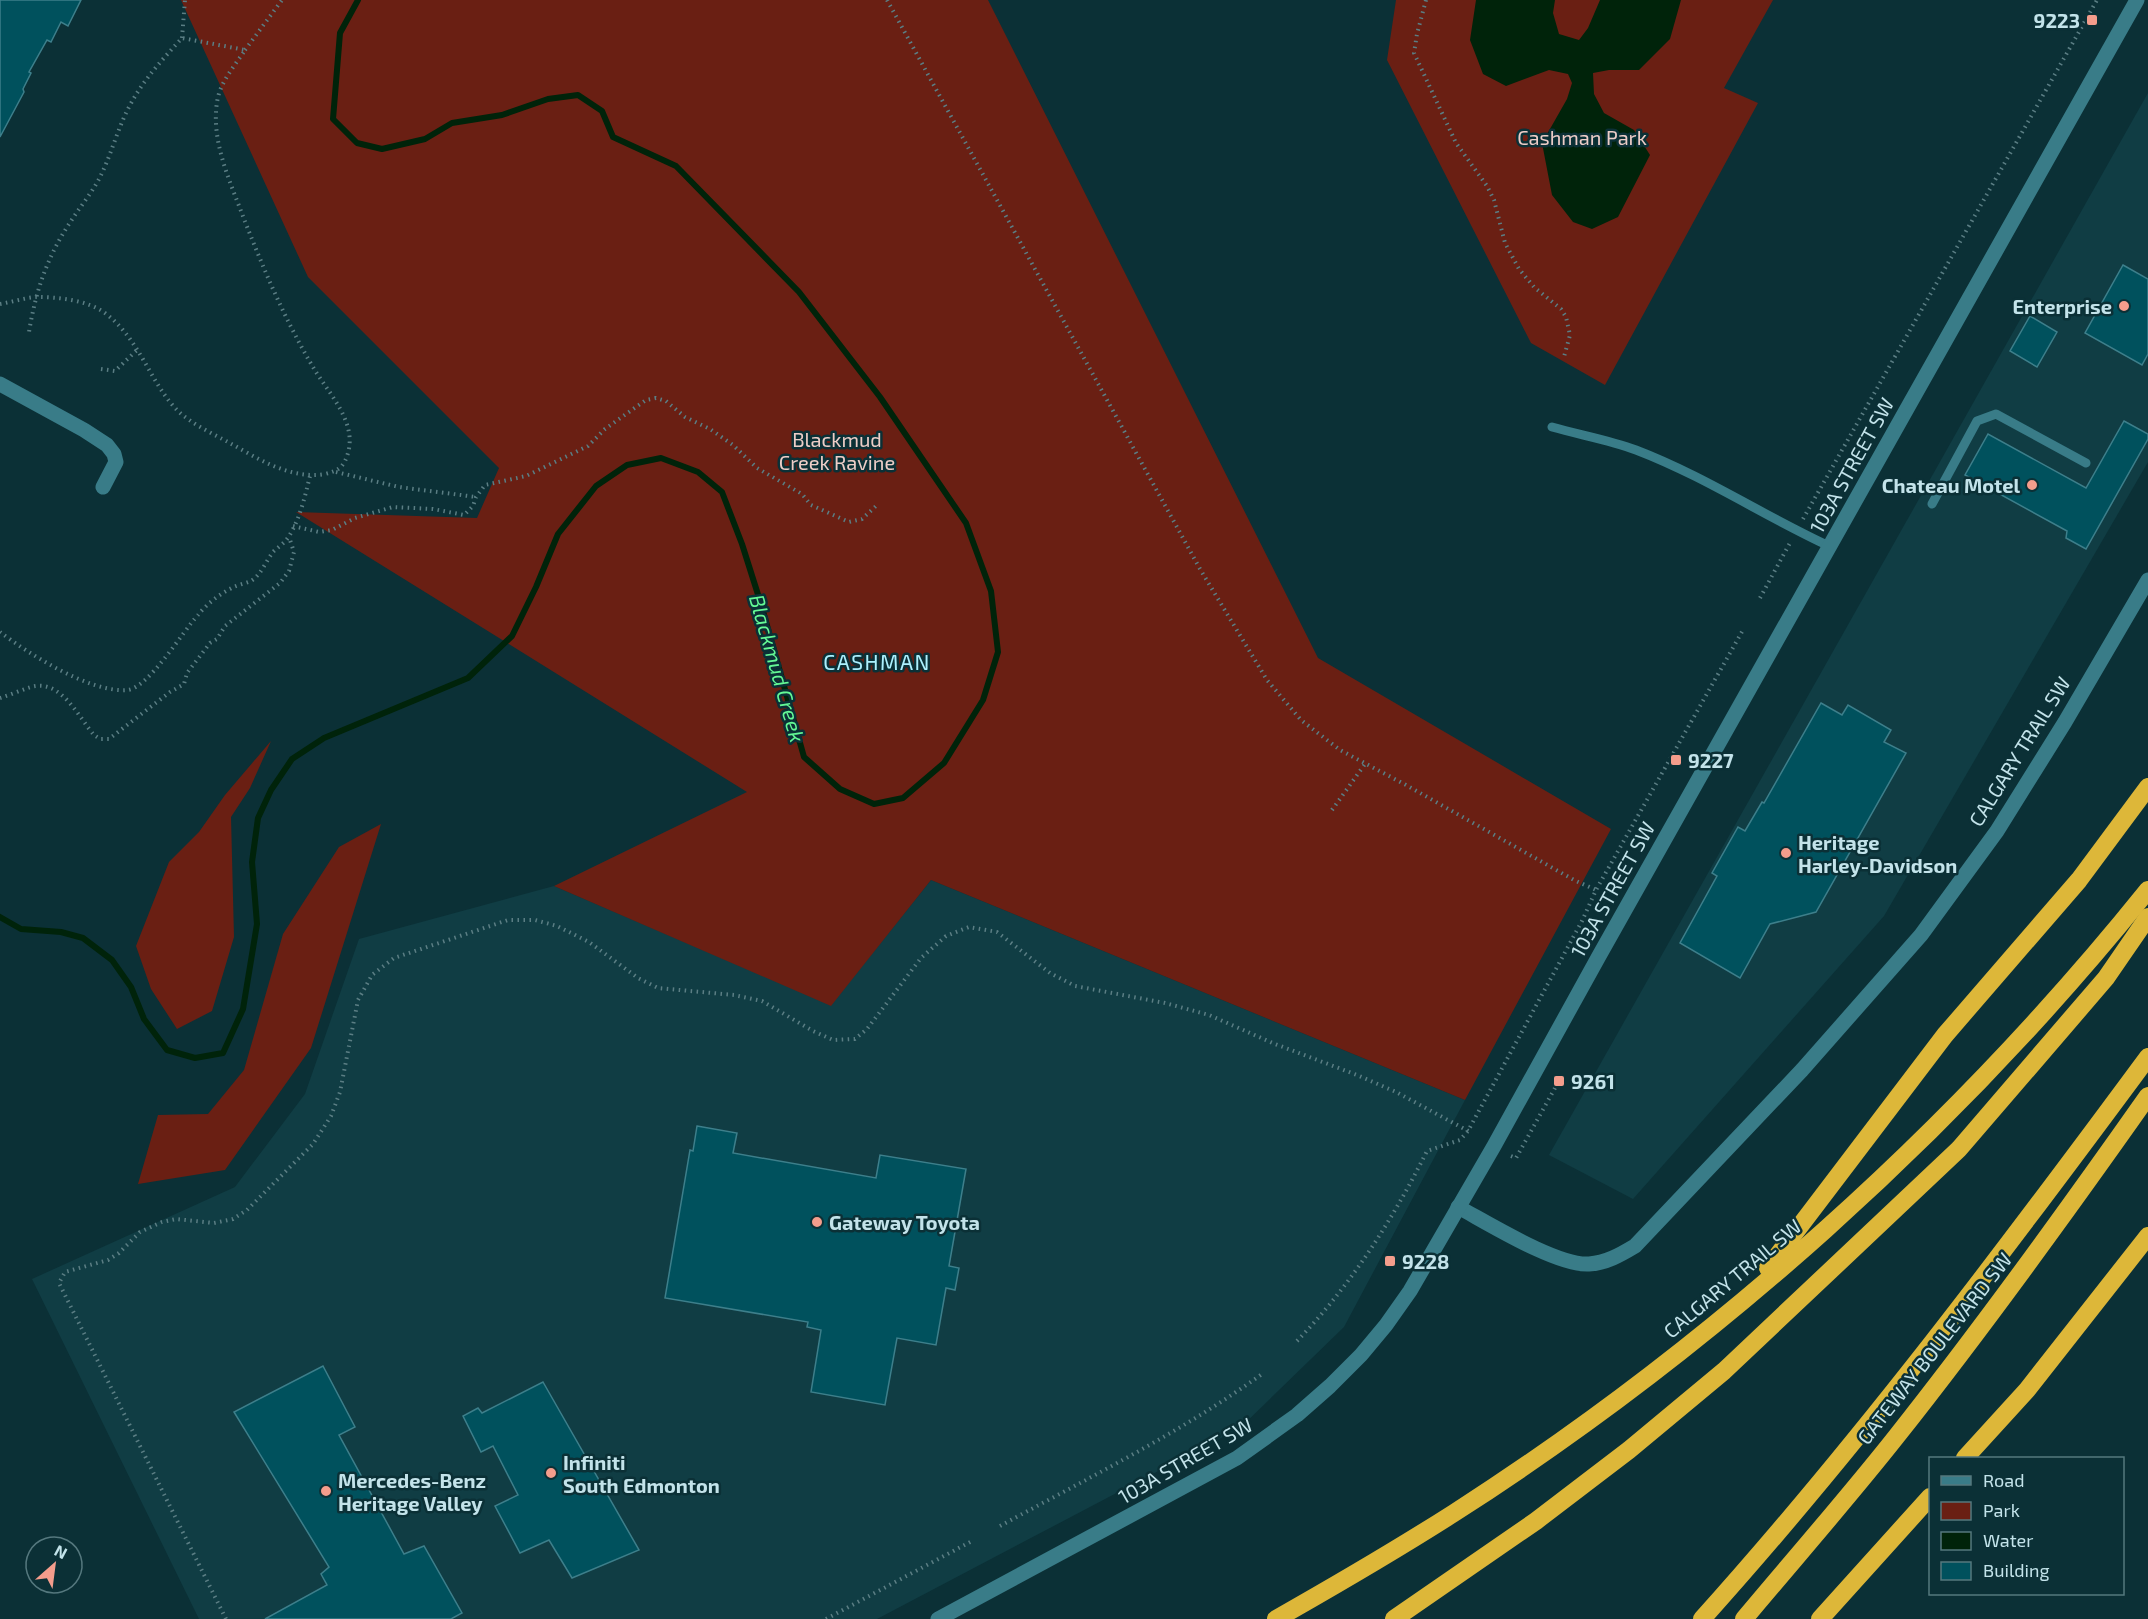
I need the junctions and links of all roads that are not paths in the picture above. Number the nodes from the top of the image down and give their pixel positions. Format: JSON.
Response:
{"nodes":[{"id":1,"x":2137,"y":0,"type":"edge"},
{"id":2,"x":0,"y":384,"type":"edge"},
{"id":3,"x":1552,"y":428,"type":"dead end"},
{"id":4,"x":2086,"y":463,"type":"dead end"},
{"id":5,"x":103,"y":487,"type":"dead end"},
{"id":6,"x":1932,"y":504,"type":"dead end"},
{"id":7,"x":1829,"y":546,"type":"junction"},
{"id":8,"x":2148,"y":580,"type":"edge"},
{"id":9,"x":2148,"y":787,"type":"edge"},
{"id":10,"x":2148,"y":890,"type":"edge"},
{"id":11,"x":2148,"y":917,"type":"edge"},
{"id":12,"x":2148,"y":1057,"type":"edge"},
{"id":13,"x":2148,"y":1096,"type":"edge"},
{"id":14,"x":1458,"y":1208,"type":"junction"},
{"id":15,"x":2148,"y":1236,"type":"edge"},
{"id":16,"x":1746,"y":1298,"type":"junction"},
{"id":17,"x":1966,"y":1457,"type":"edge"},
{"id":18,"x":1929,"y":1498,"type":"edge"},
{"id":19,"x":938,"y":1619,"type":"edge"},
{"id":20,"x":1276,"y":1619,"type":"edge"},
{"id":21,"x":1394,"y":1619,"type":"edge"},
{"id":22,"x":1702,"y":1619,"type":"edge"},
{"id":23,"x":1744,"y":1619,"type":"edge"},
{"id":24,"x":1820,"y":1619,"type":"edge"}],
"edges":[{"from":1,"to":7,"type":"street","name":"103A STREET SW"},
{"from":2,"to":5,"type":"street"},
{"from":3,"to":7,"type":"lane"},
{"from":4,"to":6,"type":"lane"},
{"from":7,"to":14,"type":"street","name":"103A STREET SW"},
{"from":8,"to":14,"type":"street","name":"CALGARY TRAIL SW"},
{"from":9,"to":16,"type":"highway"},
{"from":10,"to":16,"type":"highway","name":"CALGARY TRAIL SW"},
{"from":11,"to":21,"type":"highway"},
{"from":12,"to":22,"type":"highway"},
{"from":13,"to":23,"type":"highway","name":"GATEWAY BOULEVARD SW"},
{"from":14,"to":19,"type":"street","name":"103A STREET SW"},
{"from":15,"to":17,"type":"highway"},
{"from":16,"to":20,"type":"highway","name":"CALGARY TRAIL SW"},
{"from":18,"to":24,"type":"highway"}]}
